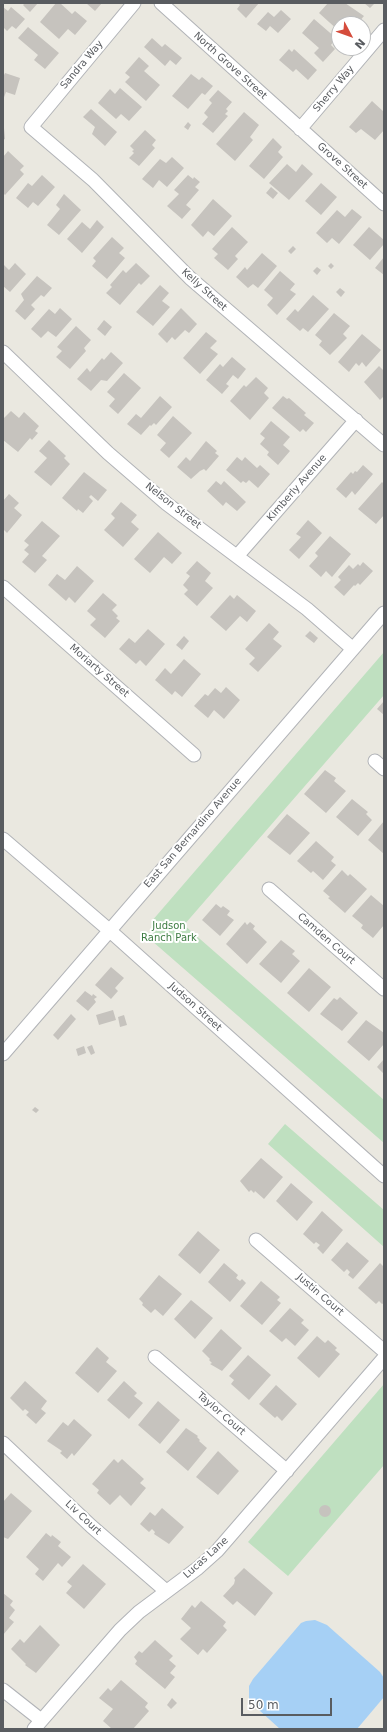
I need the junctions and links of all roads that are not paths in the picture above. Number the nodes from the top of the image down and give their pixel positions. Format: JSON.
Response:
{"nodes":[{"id":1,"x":134,"y":3,"type":"edge"},
{"id":2,"x":161,"y":3,"type":"edge"},
{"id":3,"x":384,"y":30,"type":"edge"},
{"id":4,"x":31,"y":127,"type":"joint"},
{"id":5,"x":300,"y":129,"type":"junction"},
{"id":6,"x":384,"y":204,"type":"edge"},
{"id":7,"x":3,"y":352,"type":"edge"},
{"id":8,"x":356,"y":420,"type":"junction"},
{"id":9,"x":384,"y":445,"type":"edge"},
{"id":10,"x":238,"y":555,"type":"junction"},
{"id":11,"x":3,"y":587,"type":"edge"},
{"id":12,"x":384,"y":613,"type":"edge"},
{"id":13,"x":353,"y":649,"type":"junction"},
{"id":14,"x":194,"y":755,"type":"dead end"},
{"id":15,"x":3,"y":839,"type":"edge"},
{"id":16,"x":269,"y":889,"type":"dead end"},
{"id":17,"x":109,"y":930,"type":"junction"},
{"id":18,"x":384,"y":989,"type":"edge"},
{"id":19,"x":3,"y":1054,"type":"edge"},
{"id":20,"x":384,"y":1176,"type":"edge"},
{"id":21,"x":256,"y":1240,"type":"dead end"},
{"id":22,"x":384,"y":1351,"type":"edge"},
{"id":23,"x":155,"y":1357,"type":"dead end"},
{"id":24,"x":384,"y":1358,"type":"edge"},
{"id":25,"x":3,"y":1443,"type":"edge"},
{"id":26,"x":287,"y":1472,"type":"junction"},
{"id":27,"x":166,"y":1591,"type":"junction"},
{"id":28,"x":3,"y":1690,"type":"edge"},
{"id":29,"x":38,"y":1725,"type":"edge"}],
"edges":[{"from":1,"to":4,"type":"street","name":"Sandra Way"},
{"from":2,"to":5,"type":"street","name":"North Grove Street"},
{"from":3,"to":5,"type":"street","name":"Sherry Way"},
{"from":4,"to":8,"type":"street","name":"Kelly Street"},
{"from":5,"to":6,"type":"street","name":"Grove Street"},
{"from":7,"to":10,"type":"street","name":"Nelson Street"},
{"from":8,"to":9,"type":"street","name":"Kelly Street"},
{"from":8,"to":10,"type":"street","name":"Kimberly Avenue"},
{"from":10,"to":13,"type":"street","name":"Nelson Street"},
{"from":11,"to":14,"type":"street","name":"Moriarty Street"},
{"from":12,"to":13,"type":"street","name":"East San Bernardino Avenue"},
{"from":13,"to":17,"type":"street","name":"East San Bernardino Avenue"},
{"from":15,"to":17,"type":"street","name":"Judson Street"},
{"from":16,"to":18,"type":"street","name":"Camden Court"},
{"from":17,"to":19,"type":"street","name":"East San Bernardino Avenue"},
{"from":17,"to":20,"type":"street","name":"Judson Street"},
{"from":21,"to":22,"type":"street","name":"Justin Court"},
{"from":23,"to":26,"type":"street","name":"Taylor Court"},
{"from":24,"to":26,"type":"street","name":"Lucas Lane"},
{"from":25,"to":27,"type":"street","name":"Liv Court"},
{"from":26,"to":27,"type":"street","name":"Lucas Lane"},
{"from":27,"to":29,"type":"street","name":"Lucas Lane"},
{"from":28,"to":29,"type":"street"}]}
